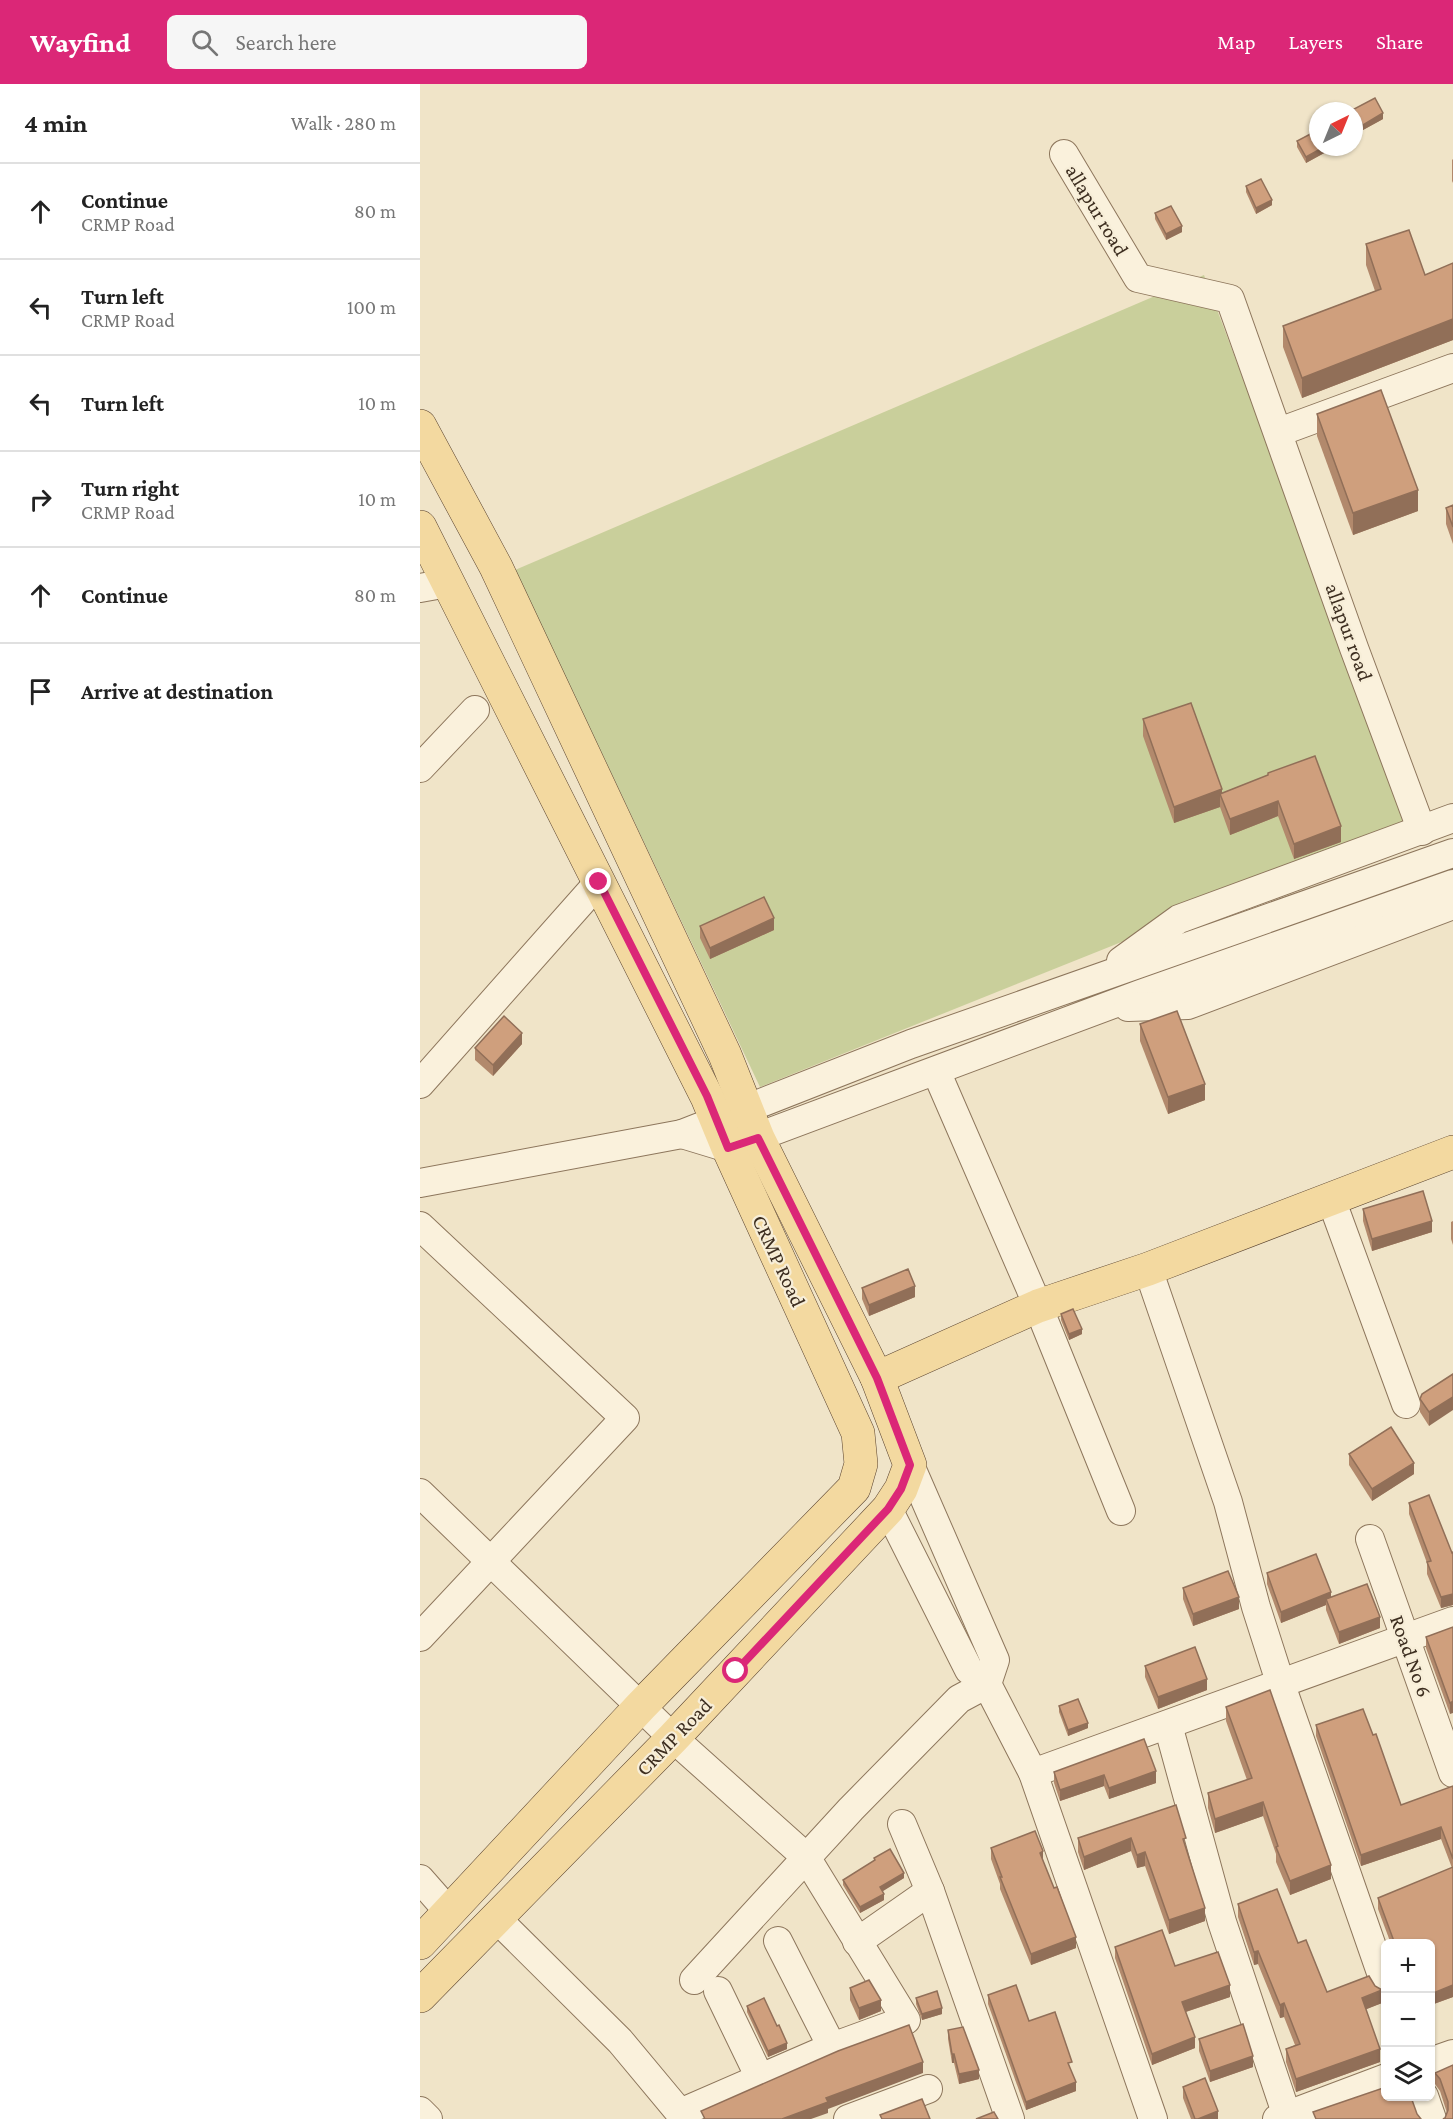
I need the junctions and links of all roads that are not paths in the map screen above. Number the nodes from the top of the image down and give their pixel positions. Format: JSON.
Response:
{"nodes":[{"id":1,"x":1064,"y":154,"type":"dead end"},
{"id":2,"x":1453,"y":368,"type":"edge"},
{"id":3,"x":420,"y":426,"type":"edge"},
{"id":4,"x":1279,"y":432,"type":"junction"},
{"id":5,"x":420,"y":527,"type":"edge"},
{"id":6,"x":434,"y":586,"type":"edge"},
{"id":7,"x":475,"y":710,"type":"dead end"},
{"id":8,"x":420,"y":768,"type":"edge"},
{"id":9,"x":1453,"y":818,"type":"edge"},
{"id":10,"x":1422,"y":831,"type":"junction"},
{"id":11,"x":1453,"y":853,"type":"edge"},
{"id":12,"x":599,"y":882,"type":"junction"},
{"id":13,"x":1452,"y":903,"type":"edge"},
{"id":14,"x":1095,"y":980,"type":"junction"},
{"id":15,"x":1105,"y":1007,"type":"junction"},
{"id":16,"x":936,"y":1071,"type":"junction"},
{"id":17,"x":420,"y":1084,"type":"edge"},
{"id":18,"x":737,"y":1129,"type":"junction"},
{"id":19,"x":1453,"y":1152,"type":"edge"},
{"id":20,"x":420,"y":1184,"type":"edge"},
{"id":21,"x":1331,"y":1199,"type":"junction"},
{"id":22,"x":420,"y":1226,"type":"edge"},
{"id":23,"x":1148,"y":1269,"type":"junction"},
{"id":24,"x":1038,"y":1306,"type":"junction"},
{"id":25,"x":877,"y":1378,"type":"junction"},
{"id":26,"x":1406,"y":1404,"type":"dead end"},
{"id":27,"x":910,"y":1465,"type":"junction"},
{"id":28,"x":420,"y":1492,"type":"edge"},
{"id":29,"x":888,"y":1509,"type":"junction"},
{"id":30,"x":1122,"y":1511,"type":"dead end"},
{"id":31,"x":1370,"y":1539,"type":"dead end"},
{"id":32,"x":491,"y":1561,"type":"junction"},
{"id":33,"x":1453,"y":1621,"type":"edge"},
{"id":34,"x":420,"y":1637,"type":"edge"},
{"id":35,"x":1406,"y":1639,"type":"junction"},
{"id":36,"x":987,"y":1684,"type":"junction"},
{"id":37,"x":1281,"y":1685,"type":"junction"},
{"id":38,"x":641,"y":1706,"type":"junction"},
{"id":39,"x":1168,"y":1725,"type":"junction"},
{"id":40,"x":673,"y":1738,"type":"junction"},
{"id":41,"x":1033,"y":1773,"type":"junction"},
{"id":42,"x":1453,"y":1773,"type":"edge"},
{"id":43,"x":902,"y":1824,"type":"dead end"},
{"id":44,"x":806,"y":1857,"type":"junction"},
{"id":45,"x":420,"y":1880,"type":"edge"},
{"id":46,"x":930,"y":1891,"type":"junction"},
{"id":47,"x":449,"y":1912,"type":"junction"},
{"id":48,"x":497,"y":1919,"type":"junction"},
{"id":49,"x":778,"y":1941,"type":"dead end"},
{"id":50,"x":858,"y":1942,"type":"junction"},
{"id":51,"x":420,"y":1943,"type":"edge"},
{"id":52,"x":1381,"y":1973,"type":"edge"},
{"id":53,"x":420,"y":1996,"type":"edge"},
{"id":54,"x":832,"y":2047,"type":"junction"},
{"id":55,"x":1453,"y":2054,"type":"edge"},
{"id":56,"x":1435,"y":2061,"type":"edge"},
{"id":57,"x":760,"y":2078,"type":"junction"},
{"id":58,"x":1381,"y":2080,"type":"edge"},
{"id":59,"x":928,"y":2089,"type":"dead end"},
{"id":60,"x":1425,"y":2101,"type":"edge"},
{"id":61,"x":420,"y":2111,"type":"edge"},
{"id":62,"x":681,"y":2116,"type":"edge"},
{"id":63,"x":1284,"y":2118,"type":"edge"},
{"id":64,"x":428,"y":2119,"type":"edge"},
{"id":65,"x":848,"y":2119,"type":"edge"},
{"id":66,"x":1010,"y":2119,"type":"edge"},
{"id":67,"x":1153,"y":2119,"type":"edge"},
{"id":68,"x":1432,"y":2119,"type":"edge"}],
"edges":[{"from":1,"to":4,"type":"street","name":"allapur road"},
{"from":2,"to":4,"type":"street"},
{"from":3,"to":18,"type":"main road"},
{"from":4,"to":10,"type":"street","name":"allapur road"},
{"from":5,"to":6,"type":"main road"},
{"from":6,"to":12,"type":"main road"},
{"from":7,"to":8,"type":"street"},
{"from":9,"to":10,"type":"street"},
{"from":10,"to":14,"type":"street"},
{"from":11,"to":14,"type":"street"},
{"from":12,"to":17,"type":"street"},
{"from":12,"to":18,"type":"main road"},
{"from":13,"to":15,"type":"street"},
{"from":13,"to":15,"type":"street"},
{"from":14,"to":18,"type":"street"},
{"from":15,"to":16,"type":"street"},
{"from":16,"to":18,"type":"street"},
{"from":16,"to":24,"type":"street"},
{"from":18,"to":20,"type":"street"},
{"from":18,"to":25,"type":"main road","name":"CRMP Road"},
{"from":18,"to":38,"type":"main road","name":"CRMP Road"},
{"from":19,"to":21,"type":"main road"},
{"from":21,"to":23,"type":"main road"},
{"from":21,"to":26,"type":"street"},
{"from":22,"to":32,"type":"street"},
{"from":23,"to":24,"type":"main road"},
{"from":23,"to":37,"type":"street"},
{"from":24,"to":25,"type":"main road"},
{"from":24,"to":30,"type":"street"},
{"from":25,"to":27,"type":"main road","name":"CRMP Road"},
{"from":27,"to":29,"type":"main road","name":"CRMP Road"},
{"from":27,"to":36,"type":"street"},
{"from":28,"to":32,"type":"street"},
{"from":29,"to":36,"type":"street"},
{"from":29,"to":40,"type":"main road","name":"CRMP Road"},
{"from":31,"to":35,"type":"street","name":"Road No 6"},
{"from":32,"to":34,"type":"street"},
{"from":32,"to":38,"type":"street"},
{"from":33,"to":35,"type":"street"},
{"from":35,"to":37,"type":"street"},
{"from":35,"to":42,"type":"street","name":"Road No 6"},
{"from":36,"to":41,"type":"street"},
{"from":36,"to":44,"type":"street"},
{"from":37,"to":39,"type":"street"},
{"from":37,"to":52,"type":"street"},
{"from":38,"to":40,"type":"street"},
{"from":38,"to":47,"type":"main road","name":"CRMP Road"},
{"from":39,"to":41,"type":"street"},
{"from":39,"to":63,"type":"street"},
{"from":40,"to":44,"type":"street"},
{"from":40,"to":48,"type":"main road","name":"CRMP Road"},
{"from":41,"to":67,"type":"street"},
{"from":43,"to":46,"type":"street"},
{"from":44,"to":50,"type":"street"},
{"from":44,"to":57,"type":"street"},
{"from":45,"to":47,"type":"street"},
{"from":46,"to":50,"type":"street"},
{"from":46,"to":66,"type":"street"},
{"from":47,"to":51,"type":"main road","name":"CRMP Road"},
{"from":48,"to":53,"type":"main road","name":"CRMP Road"},
{"from":48,"to":62,"type":"street"},
{"from":49,"to":54,"type":"street"},
{"from":50,"to":54,"type":"street"},
{"from":54,"to":57,"type":"street"},
{"from":55,"to":56,"type":"street"},
{"from":57,"to":62,"type":"street"},
{"from":58,"to":63,"type":"street"},
{"from":59,"to":65,"type":"street"},
{"from":60,"to":68,"type":"street"},
{"from":61,"to":64,"type":"street"}]}
